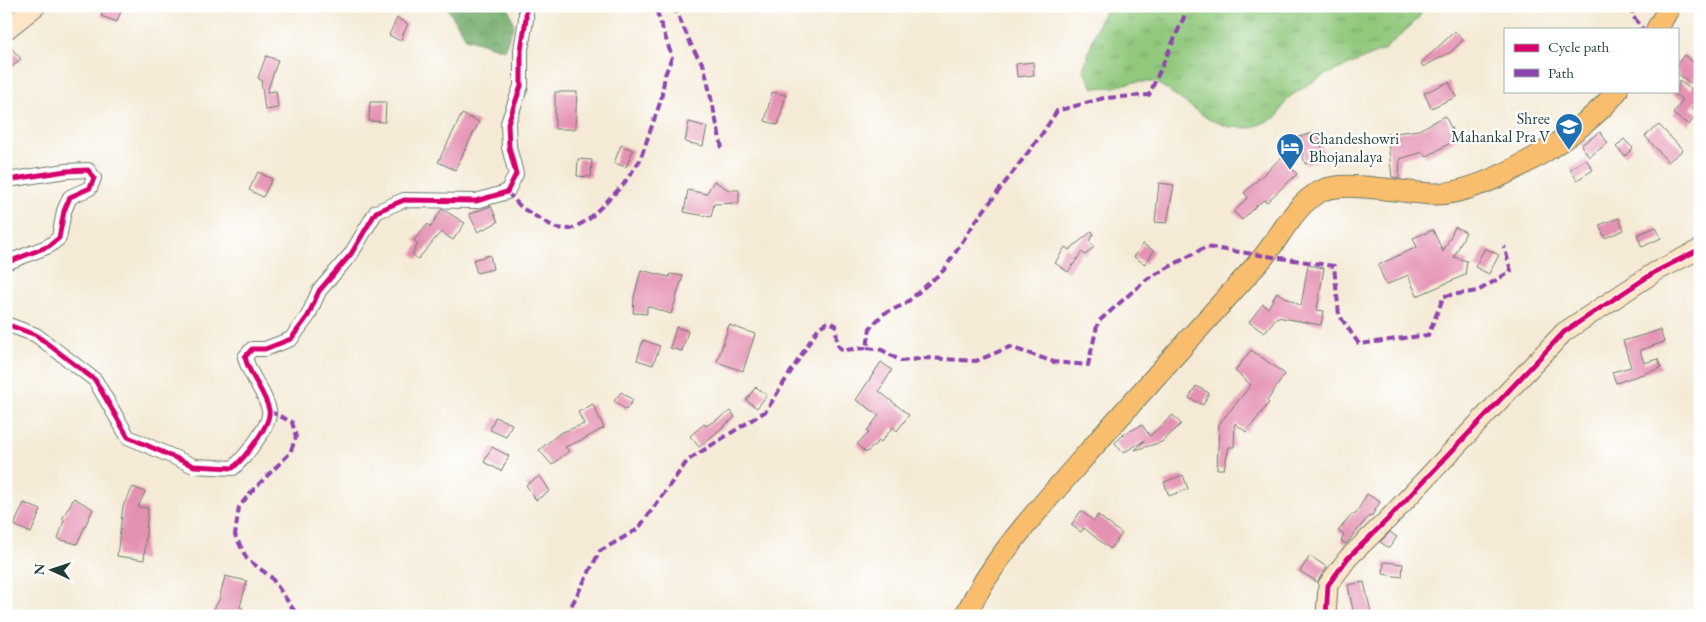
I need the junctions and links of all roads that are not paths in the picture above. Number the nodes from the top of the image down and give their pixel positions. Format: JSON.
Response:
{"nodes":[{"id":1,"x":36,"y":6,"type":"edge"},
{"id":2,"x":526,"y":6,"type":"edge"},
{"id":3,"x":1670,"y":6,"type":"edge"},
{"id":4,"x":1658,"y":28,"type":"edge"},
{"id":5,"x":6,"y":30,"type":"edge"},
{"id":6,"x":1616,"y":92,"type":"edge"},
{"id":7,"x":6,"y":182,"type":"edge"},
{"id":8,"x":1700,"y":249,"type":"edge"},
{"id":9,"x":6,"y":264,"type":"edge"},
{"id":10,"x":6,"y":324,"type":"edge"},
{"id":11,"x":965,"y":616,"type":"edge"},
{"id":12,"x":1326,"y":616,"type":"edge"}],
"edges":[{"from":1,"to":5,"type":"street"},
{"from":2,"to":10,"type":"street"},
{"from":3,"to":4,"type":"main road"},
{"from":6,"to":11,"type":"main road"},
{"from":7,"to":9,"type":"street"},
{"from":8,"to":12,"type":"street"}]}
